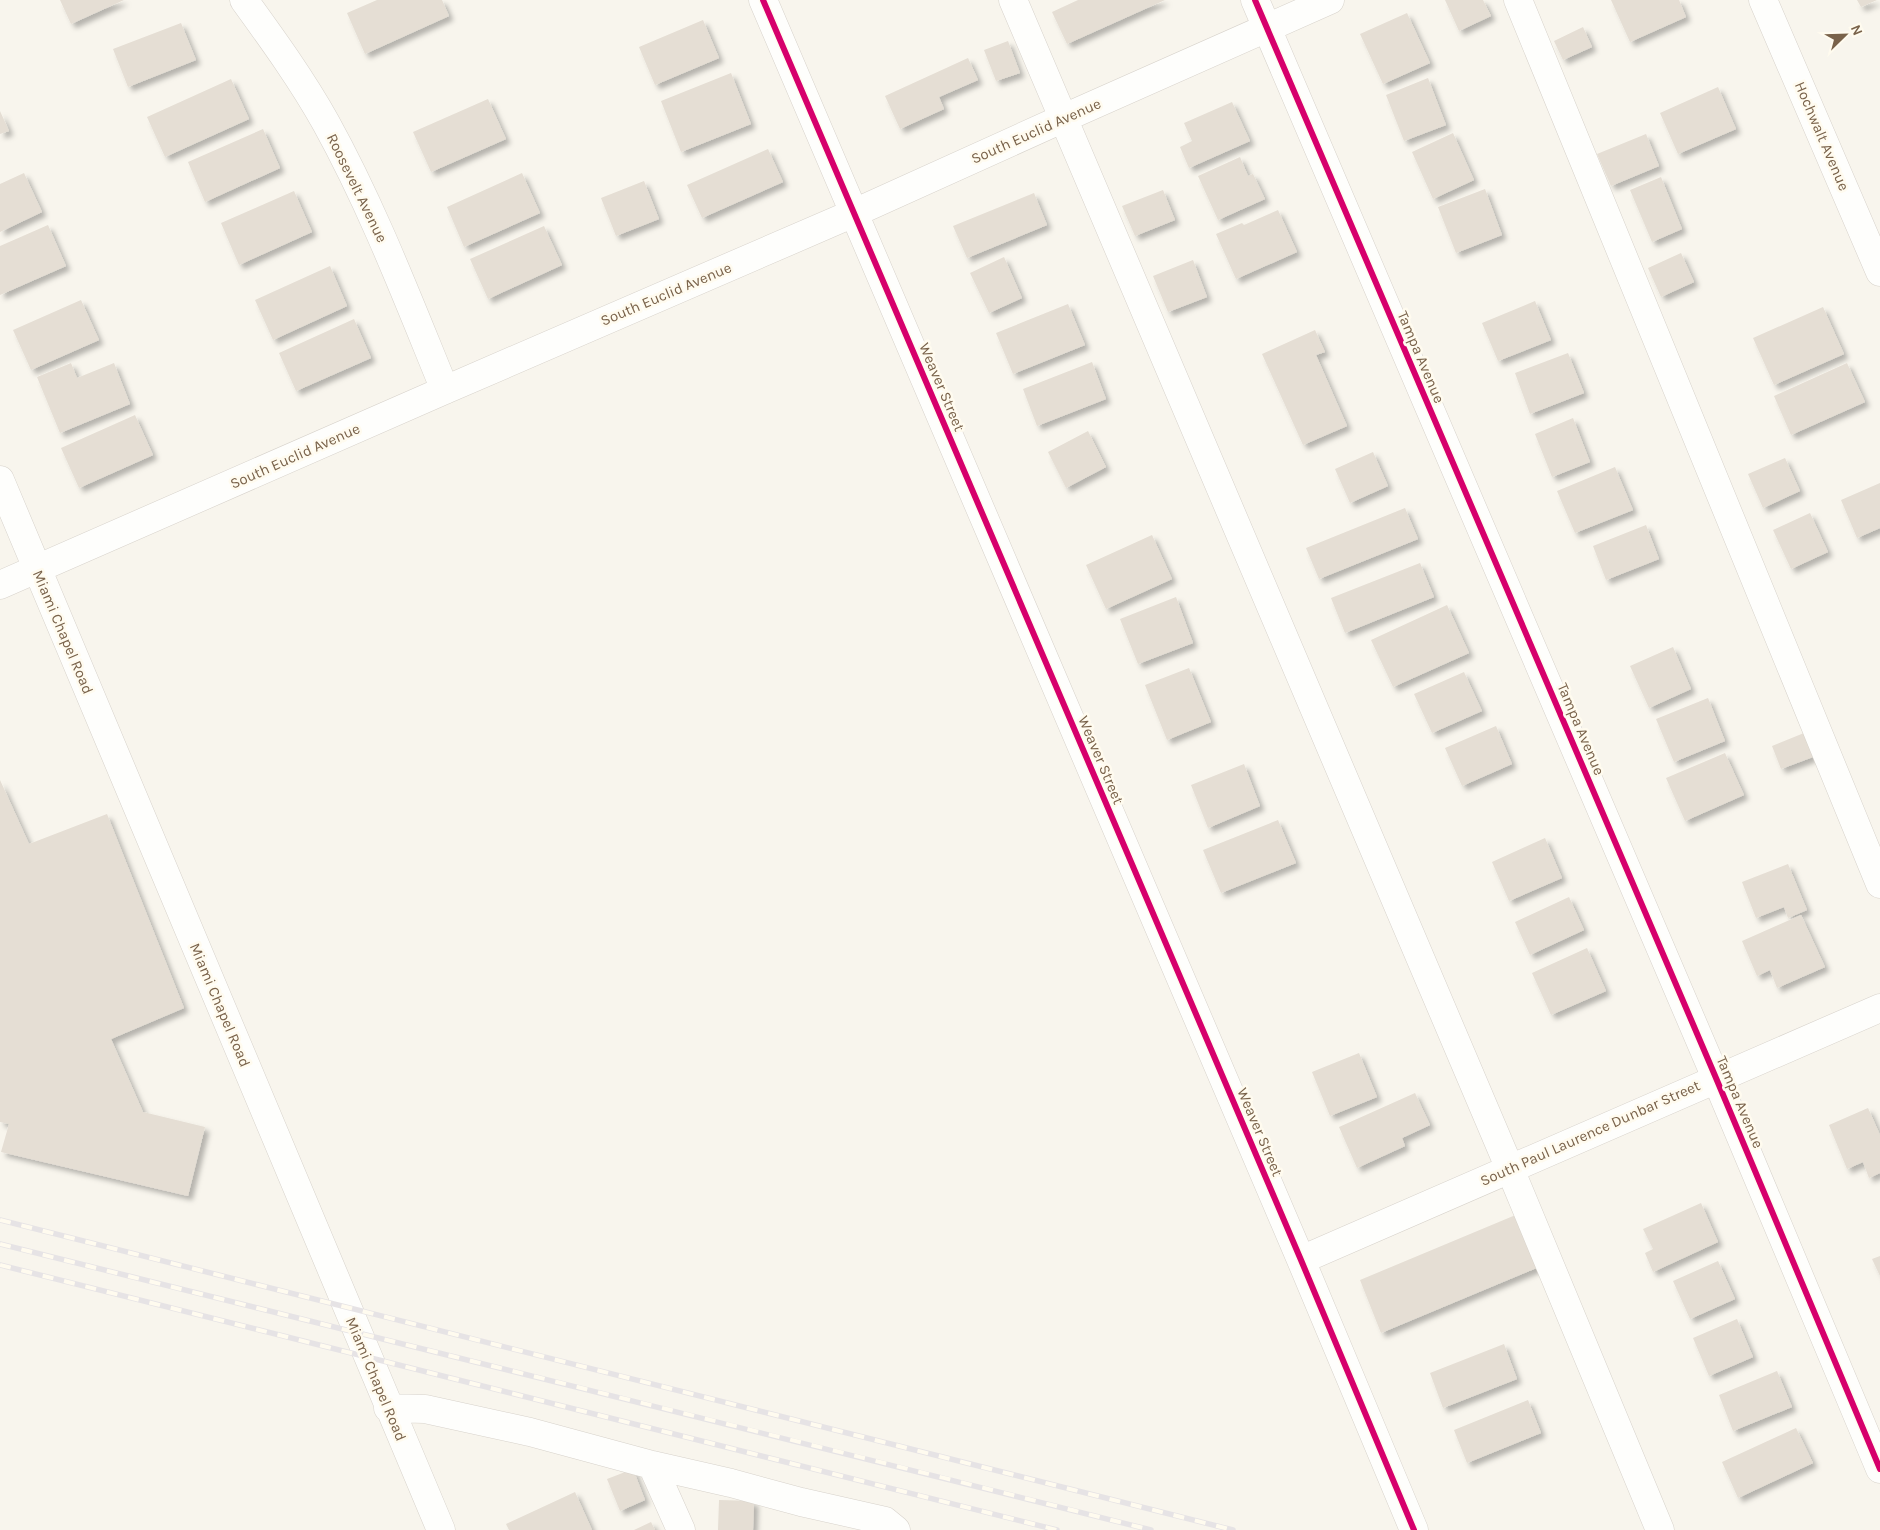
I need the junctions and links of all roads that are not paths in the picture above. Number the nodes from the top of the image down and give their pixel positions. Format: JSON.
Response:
{"nodes":[{"id":1,"x":244,"y":0,"type":"edge"},
{"id":2,"x":764,"y":0,"type":"edge"},
{"id":3,"x":1014,"y":0,"type":"edge"},
{"id":4,"x":1256,"y":0,"type":"edge"},
{"id":5,"x":1330,"y":0,"type":"edge"},
{"id":6,"x":1518,"y":0,"type":"edge"},
{"id":7,"x":1763,"y":0,"type":"edge"},
{"id":8,"x":1267,"y":28,"type":"junction"},
{"id":9,"x":1064,"y":118,"type":"junction"},
{"id":10,"x":854,"y":213,"type":"junction"},
{"id":11,"x":1880,"y":272,"type":"edge"},
{"id":12,"x":445,"y":390,"type":"junction"},
{"id":13,"x":0,"y":480,"type":"edge"},
{"id":14,"x":37,"y":569,"type":"junction"},
{"id":15,"x":0,"y":585,"type":"edge"},
{"id":16,"x":1880,"y":884,"type":"edge"},
{"id":17,"x":1880,"y":1008,"type":"edge"},
{"id":18,"x":1716,"y":1078,"type":"junction"},
{"id":19,"x":1510,"y":1169,"type":"junction"},
{"id":20,"x":1301,"y":1260,"type":"junction"},
{"id":21,"x":388,"y":1408,"type":"junction"},
{"id":22,"x":652,"y":1465,"type":"junction"},
{"id":23,"x":1880,"y":1469,"type":"edge"},
{"id":24,"x":441,"y":1530,"type":"edge"},
{"id":25,"x":681,"y":1530,"type":"edge"},
{"id":26,"x":896,"y":1530,"type":"edge"},
{"id":27,"x":1414,"y":1530,"type":"edge"},
{"id":28,"x":1660,"y":1530,"type":"edge"}],
"edges":[{"from":1,"to":12,"type":"street","name":"Roosevelt Avenue"},
{"from":2,"to":10,"type":"street","name":"Weaver Street"},
{"from":3,"to":9,"type":"street"},
{"from":4,"to":8,"type":"street","name":"Tampa Avenue"},
{"from":5,"to":8,"type":"street","name":"South Euclid Avenue"},
{"from":6,"to":16,"type":"street"},
{"from":7,"to":11,"type":"street","name":"Hochwalt Avenue"},
{"from":8,"to":9,"type":"street","name":"South Euclid Avenue"},
{"from":8,"to":18,"type":"street","name":"Tampa Avenue"},
{"from":9,"to":10,"type":"street","name":"South Euclid Avenue"},
{"from":9,"to":19,"type":"street"},
{"from":10,"to":12,"type":"street","name":"South Euclid Avenue"},
{"from":10,"to":20,"type":"street","name":"Weaver Street"},
{"from":12,"to":14,"type":"street","name":"South Euclid Avenue"},
{"from":13,"to":14,"type":"street","name":"Miami Chapel Road"},
{"from":14,"to":15,"type":"street","name":"South Euclid Avenue"},
{"from":14,"to":21,"type":"street","name":"Miami Chapel Road"},
{"from":17,"to":18,"type":"street","name":"South Paul Laurence Dunbar Street"},
{"from":18,"to":19,"type":"street","name":"South Paul Laurence Dunbar Street"},
{"from":18,"to":23,"type":"street","name":"Tampa Avenue"},
{"from":19,"to":20,"type":"street","name":"South Paul Laurence Dunbar Street"},
{"from":19,"to":28,"type":"street"},
{"from":20,"to":27,"type":"street","name":"Weaver Street"},
{"from":21,"to":22,"type":"street"},
{"from":21,"to":24,"type":"street","name":"Miami Chapel Road"},
{"from":22,"to":25,"type":"street"},
{"from":22,"to":26,"type":"street"}]}
